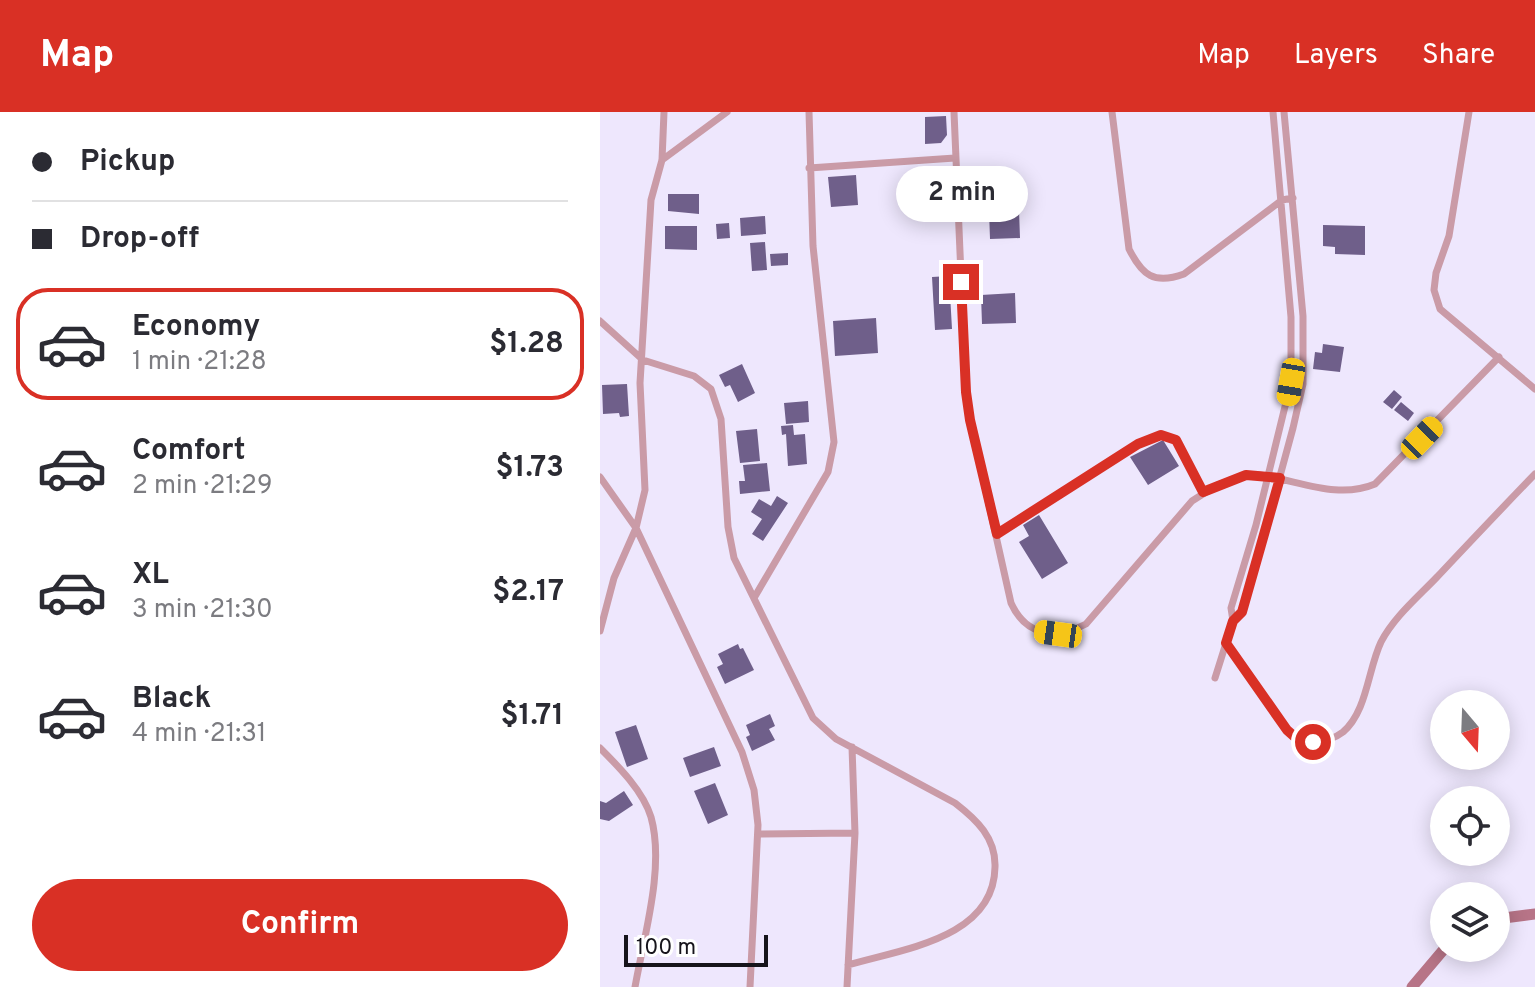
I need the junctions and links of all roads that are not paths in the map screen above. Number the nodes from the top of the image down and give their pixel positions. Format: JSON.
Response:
{"nodes":[{"id":1,"x":664,"y":112,"type":"edge"},
{"id":2,"x":727,"y":112,"type":"edge"},
{"id":3,"x":809,"y":112,"type":"edge"},
{"id":4,"x":954,"y":112,"type":"edge"},
{"id":5,"x":1112,"y":112,"type":"edge"},
{"id":6,"x":1273,"y":112,"type":"edge"},
{"id":7,"x":1284,"y":112,"type":"edge"},
{"id":8,"x":1469,"y":112,"type":"edge"},
{"id":9,"x":955,"y":158,"type":"junction"},
{"id":10,"x":662,"y":160,"type":"junction"},
{"id":11,"x":809,"y":168,"type":"junction"},
{"id":12,"x":1293,"y":198,"type":"junction"},
{"id":13,"x":1282,"y":200,"type":"junction"},
{"id":14,"x":600,"y":321,"type":"edge"},
{"id":15,"x":1499,"y":357,"type":"junction"},
{"id":16,"x":643,"y":360,"type":"junction"},
{"id":17,"x":1535,"y":389,"type":"edge"},
{"id":18,"x":1535,"y":474,"type":"edge"},
{"id":19,"x":1269,"y":476,"type":"junction"},
{"id":20,"x":600,"y":477,"type":"edge"},
{"id":21,"x":1280,"y":478,"type":"junction"},
{"id":22,"x":1203,"y":492,"type":"junction"},
{"id":23,"x":636,"y":528,"type":"junction"},
{"id":24,"x":997,"y":534,"type":"junction"},
{"id":25,"x":754,"y":598,"type":"junction"},
{"id":26,"x":1233,"y":621,"type":"junction"},
{"id":27,"x":600,"y":631,"type":"edge"},
{"id":28,"x":1226,"y":643,"type":"junction"},
{"id":29,"x":1215,"y":678,"type":"dead end"},
{"id":30,"x":852,"y":747,"type":"junction"},
{"id":31,"x":600,"y":748,"type":"edge"},
{"id":32,"x":855,"y":833,"type":"junction"},
{"id":33,"x":758,"y":834,"type":"junction"},
{"id":34,"x":1535,"y":914,"type":"edge"},
{"id":35,"x":1510,"y":917,"type":"edge"},
{"id":36,"x":1435,"y":962,"type":"edge"},
{"id":37,"x":848,"y":965,"type":"junction"},
{"id":38,"x":1419,"y":985,"type":"edge"},
{"id":39,"x":635,"y":987,"type":"edge"},
{"id":40,"x":750,"y":987,"type":"edge"},
{"id":41,"x":847,"y":987,"type":"edge"}],
"edges":[{"from":1,"to":10,"type":"street"},
{"from":2,"to":10,"type":"street"},
{"from":3,"to":11,"type":"street"},
{"from":4,"to":9,"type":"street"},
{"from":5,"to":13,"type":"street"},
{"from":6,"to":13,"type":"street"},
{"from":7,"to":12,"type":"street"},
{"from":8,"to":15,"type":"street"},
{"from":9,"to":11,"type":"street"},
{"from":9,"to":24,"type":"street"},
{"from":10,"to":16,"type":"street"},
{"from":11,"to":25,"type":"street"},
{"from":12,"to":13,"type":"street"},
{"from":12,"to":21,"type":"street"},
{"from":13,"to":19,"type":"street"},
{"from":14,"to":16,"type":"street"},
{"from":15,"to":17,"type":"street"},
{"from":15,"to":21,"type":"street"},
{"from":16,"to":23,"type":"street"},
{"from":16,"to":25,"type":"street"},
{"from":18,"to":28,"type":"street"},
{"from":19,"to":21,"type":"street"},
{"from":19,"to":22,"type":"street"},
{"from":19,"to":26,"type":"street"},
{"from":20,"to":23,"type":"street"},
{"from":21,"to":26,"type":"street"},
{"from":22,"to":24,"type":"street"},
{"from":22,"to":24,"type":"street"},
{"from":23,"to":27,"type":"street"},
{"from":23,"to":33,"type":"street"},
{"from":25,"to":30,"type":"street"},
{"from":26,"to":28,"type":"street"},
{"from":28,"to":29,"type":"street"},
{"from":30,"to":32,"type":"street"},
{"from":30,"to":37,"type":"street"},
{"from":31,"to":39,"type":"street"},
{"from":32,"to":33,"type":"street"},
{"from":32,"to":37,"type":"street"},
{"from":33,"to":40,"type":"street"},
{"from":34,"to":35,"type":"street"},
{"from":36,"to":38,"type":"street"},
{"from":37,"to":41,"type":"street"}]}
